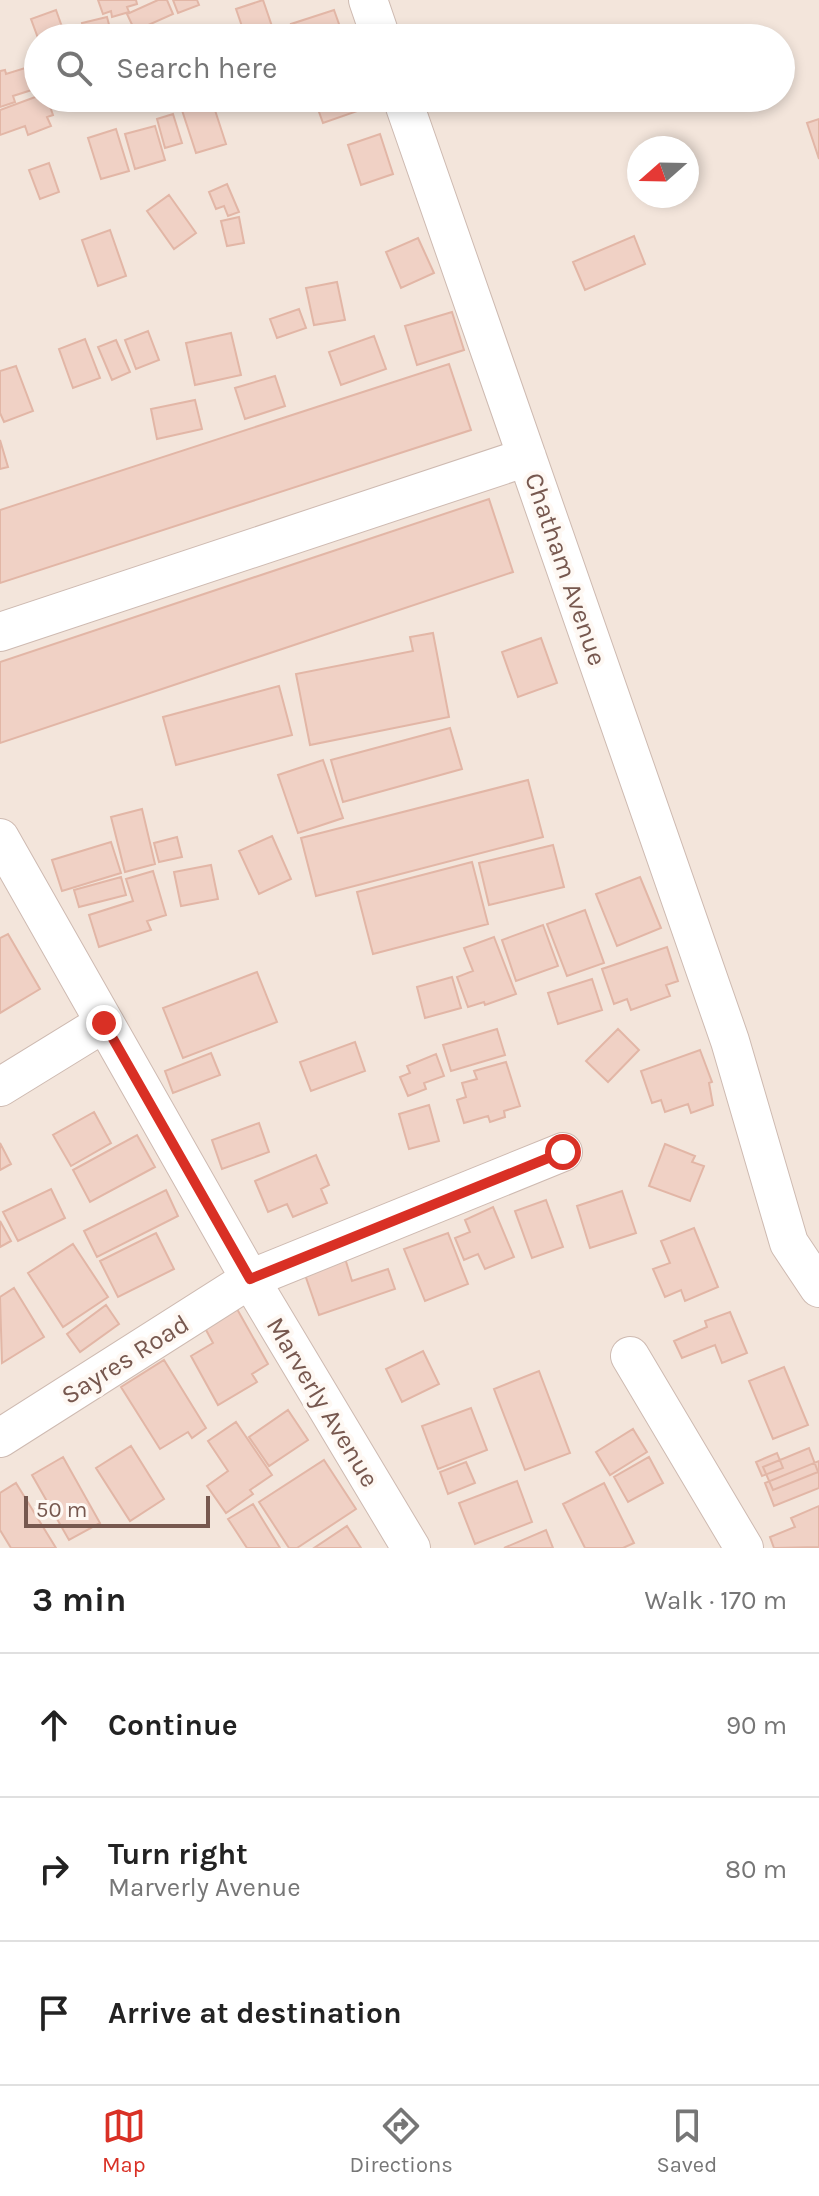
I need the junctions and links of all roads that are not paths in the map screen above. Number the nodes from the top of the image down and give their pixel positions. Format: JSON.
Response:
{"nodes":[{"id":1,"x":368,"y":0,"type":"edge"},
{"id":2,"x":376,"y":24,"type":"edge"},
{"id":3,"x":407,"y":112,"type":"edge"},
{"id":4,"x":527,"y":457,"type":"junction"},
{"id":5,"x":0,"y":632,"type":"edge"},
{"id":6,"x":0,"y":838,"type":"edge"},
{"id":7,"x":104,"y":1023,"type":"junction"},
{"id":8,"x":0,"y":1087,"type":"edge"},
{"id":9,"x":563,"y":1152,"type":"dead end"},
{"id":10,"x":250,"y":1279,"type":"junction"},
{"id":11,"x":819,"y":1288,"type":"edge"},
{"id":12,"x":630,"y":1356,"type":"dead end"},
{"id":13,"x":0,"y":1438,"type":"edge"},
{"id":14,"x":411,"y":1548,"type":"edge"},
{"id":15,"x":744,"y":1548,"type":"edge"}],
"edges":[{"from":1,"to":2,"type":"street"},
{"from":3,"to":4,"type":"street","name":"Chatham Avenue"},
{"from":4,"to":5,"type":"street"},
{"from":4,"to":11,"type":"street","name":"Chatham Avenue"},
{"from":6,"to":7,"type":"street","name":"Marverly Avenue"},
{"from":7,"to":8,"type":"street"},
{"from":7,"to":10,"type":"street","name":"Marverly Avenue"},
{"from":9,"to":10,"type":"street","name":"Sayres Road"},
{"from":10,"to":13,"type":"street","name":"Sayres Road"},
{"from":10,"to":14,"type":"street","name":"Marverly Avenue"},
{"from":12,"to":15,"type":"street"}]}
